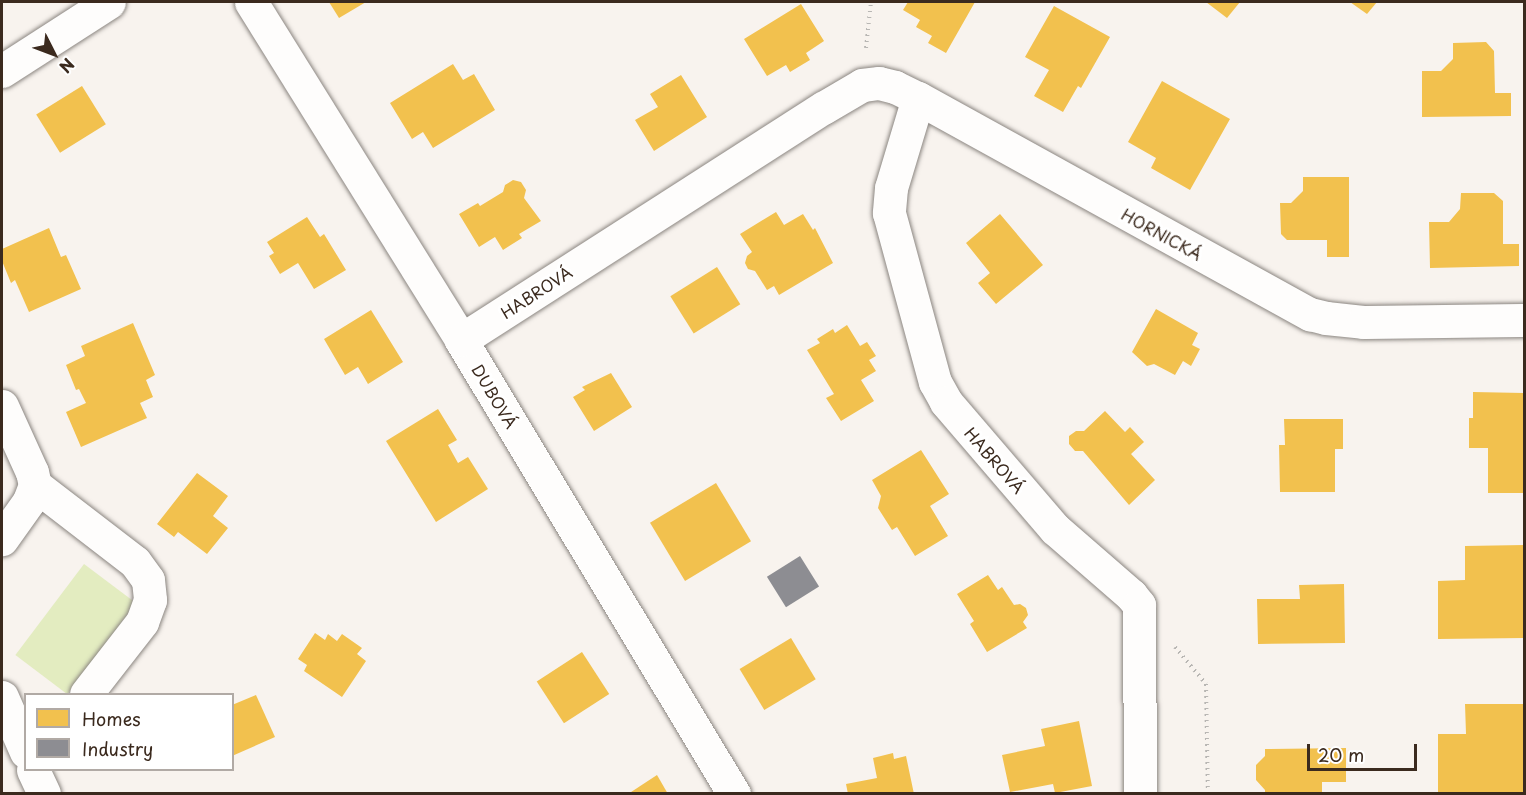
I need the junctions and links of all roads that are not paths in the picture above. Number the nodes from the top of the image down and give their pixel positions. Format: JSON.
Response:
{"nodes":[{"id":1,"x":109,"y":2,"type":"edge"},
{"id":2,"x":250,"y":2,"type":"edge"},
{"id":3,"x":2,"y":71,"type":"edge"},
{"id":4,"x":918,"y":98,"type":"junction"},
{"id":5,"x":823,"y":108,"type":"joint"},
{"id":6,"x":1524,"y":320,"type":"edge"},
{"id":7,"x":460,"y":340,"type":"junction"},
{"id":8,"x":2,"y":406,"type":"edge"},
{"id":9,"x":35,"y":485,"type":"junction"},
{"id":10,"x":2,"y":539,"type":"edge"},
{"id":11,"x":87,"y":693,"type":"edge"},
{"id":12,"x":2,"y":697,"type":"edge"},
{"id":13,"x":24,"y":747,"type":"edge"},
{"id":14,"x":33,"y":771,"type":"edge"},
{"id":15,"x":44,"y":794,"type":"edge"},
{"id":16,"x":734,"y":794,"type":"edge"},
{"id":17,"x":1140,"y":794,"type":"edge"}],
"edges":[{"from":1,"to":3,"type":"street"},
{"from":2,"to":7,"type":"street","name":"DUBOVÁ"},
{"from":4,"to":5,"type":"street","name":"HORNICKÁ"},
{"from":4,"to":6,"type":"street","name":"HORNICKÁ"},
{"from":4,"to":17,"type":"street","name":"HABROVÁ"},
{"from":5,"to":7,"type":"street","name":"HABROVÁ"},
{"from":7,"to":16,"type":"street","name":"DUBOVÁ"},
{"from":8,"to":9,"type":"street"},
{"from":9,"to":10,"type":"street"},
{"from":9,"to":11,"type":"street"},
{"from":12,"to":13,"type":"street"},
{"from":14,"to":15,"type":"street"}]}
